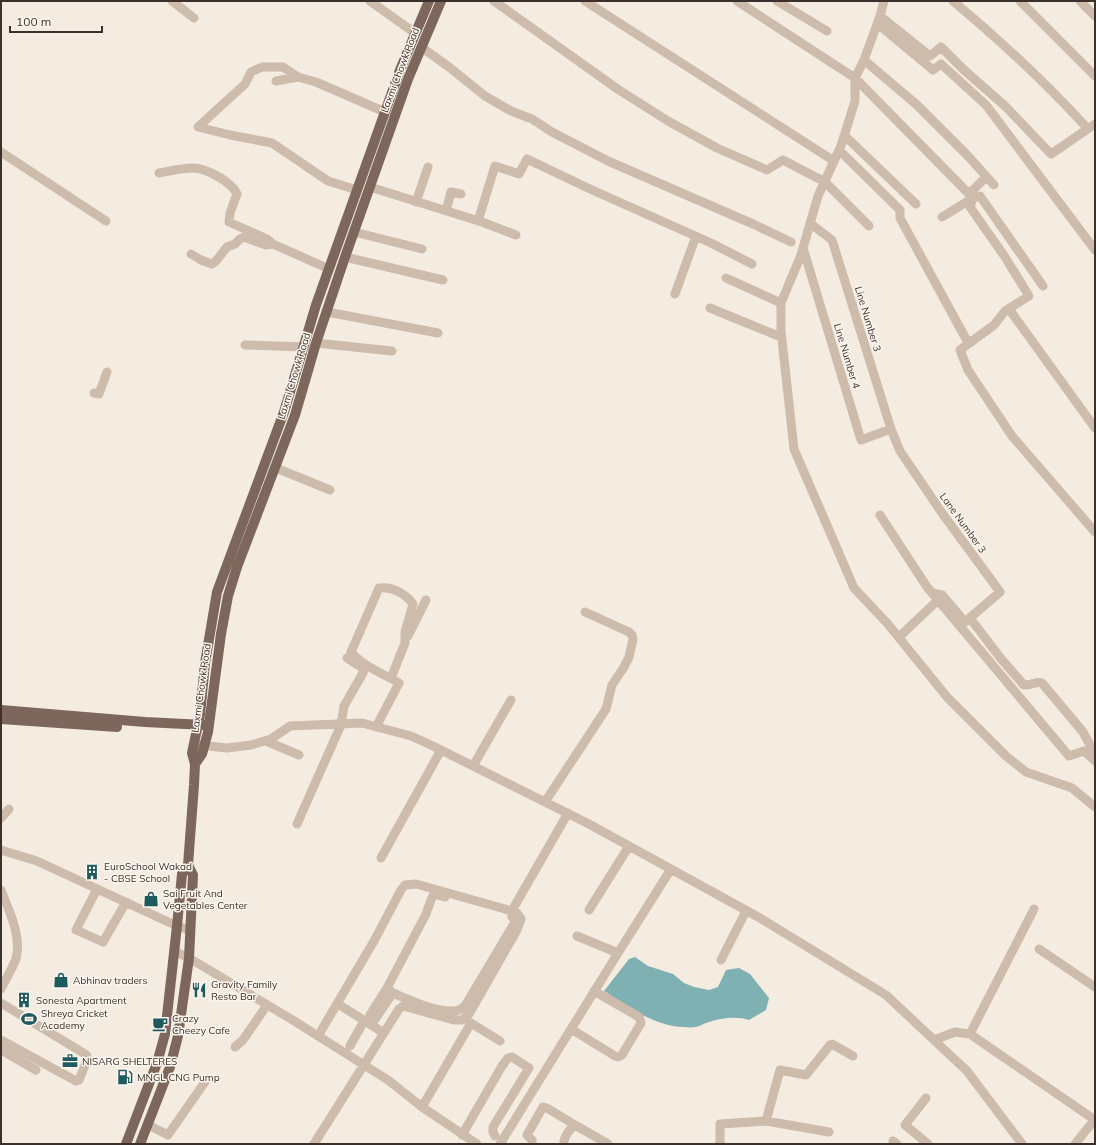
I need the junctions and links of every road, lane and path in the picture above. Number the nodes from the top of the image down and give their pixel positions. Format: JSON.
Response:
{"nodes":[{"id":1,"x":172,"y":1,"type":"edge"},
{"id":2,"x":370,"y":1,"type":"edge"},
{"id":3,"x":429,"y":1,"type":"edge"},
{"id":4,"x":441,"y":1,"type":"edge"},
{"id":5,"x":494,"y":1,"type":"edge"},
{"id":6,"x":585,"y":1,"type":"edge"},
{"id":7,"x":737,"y":1,"type":"edge"},
{"id":8,"x":777,"y":1,"type":"edge"},
{"id":9,"x":884,"y":1,"type":"edge"},
{"id":10,"x":953,"y":1,"type":"edge"},
{"id":11,"x":1020,"y":1,"type":"edge"},
{"id":12,"x":1080,"y":1,"type":"edge"},
{"id":13,"x":1095,"y":16,"type":"edge"},
{"id":14,"x":194,"y":18,"type":"dead end"},
{"id":15,"x":879,"y":20,"type":"junction"},
{"id":16,"x":827,"y":31,"type":"dead end"},
{"id":17,"x":415,"y":33,"type":"junction"},
{"id":18,"x":410,"y":45,"type":"junction"},
{"id":19,"x":420,"y":49,"type":"junction"},
{"id":20,"x":864,"y":60,"type":"junction"},
{"id":21,"x":1095,"y":76,"type":"edge"},
{"id":22,"x":298,"y":77,"type":"junction"},
{"id":23,"x":855,"y":78,"type":"junction"},
{"id":24,"x":276,"y":81,"type":"dead end"},
{"id":25,"x":385,"y":112,"type":"junction"},
{"id":26,"x":1092,"y":126,"type":"edge"},
{"id":27,"x":844,"y":135,"type":"junction"},
{"id":28,"x":839,"y":150,"type":"junction"},
{"id":29,"x":1,"y":152,"type":"edge"},
{"id":30,"x":834,"y":161,"type":"junction"},
{"id":31,"x":428,"y":167,"type":"dead end"},
{"id":32,"x":159,"y":173,"type":"dead end"},
{"id":33,"x":986,"y":177,"type":"junction"},
{"id":34,"x":825,"y":182,"type":"junction"},
{"id":35,"x":994,"y":185,"type":"dead end"},
{"id":36,"x":358,"y":187,"type":"junction"},
{"id":37,"x":370,"y":187,"type":"junction"},
{"id":38,"x":461,"y":194,"type":"dead end"},
{"id":39,"x":971,"y":196,"type":"junction"},
{"id":40,"x":416,"y":202,"type":"junction"},
{"id":41,"x":916,"y":204,"type":"dead end"},
{"id":42,"x":446,"y":211,"type":"junction"},
{"id":43,"x":942,"y":217,"type":"dead end"},
{"id":44,"x":106,"y":221,"type":"dead end"},
{"id":45,"x":478,"y":221,"type":"junction"},
{"id":46,"x":811,"y":224,"type":"junction"},
{"id":47,"x":869,"y":226,"type":"dead end"},
{"id":48,"x":354,"y":232,"type":"junction"},
{"id":49,"x":516,"y":235,"type":"dead end"},
{"id":50,"x":696,"y":236,"type":"junction"},
{"id":51,"x":791,"y":242,"type":"dead end"},
{"id":52,"x":273,"y":244,"type":"junction"},
{"id":53,"x":803,"y":247,"type":"junction"},
{"id":54,"x":422,"y":249,"type":"dead end"},
{"id":55,"x":1095,"y":250,"type":"edge"},
{"id":56,"x":191,"y":254,"type":"dead end"},
{"id":57,"x":345,"y":257,"type":"junction"},
{"id":58,"x":752,"y":264,"type":"dead end"},
{"id":59,"x":329,"y":269,"type":"junction"},
{"id":60,"x":726,"y":278,"type":"dead end"},
{"id":61,"x":443,"y":280,"type":"dead end"},
{"id":62,"x":1043,"y":286,"type":"dead end"},
{"id":63,"x":675,"y":294,"type":"dead end"},
{"id":64,"x":781,"y":303,"type":"junction"},
{"id":65,"x":710,"y":308,"type":"dead end"},
{"id":66,"x":1009,"y":309,"type":"junction"},
{"id":67,"x":327,"y":312,"type":"junction"},
{"id":68,"x":308,"y":332,"type":"junction"},
{"id":69,"x":438,"y":333,"type":"dead end"},
{"id":70,"x":781,"y":337,"type":"junction"},
{"id":71,"x":318,"y":339,"type":"junction"},
{"id":72,"x":966,"y":339,"type":"dead end"},
{"id":73,"x":245,"y":344,"type":"dead end"},
{"id":74,"x":304,"y":346,"type":"junction"},
{"id":75,"x":392,"y":351,"type":"dead end"},
{"id":76,"x":107,"y":372,"type":"dead end"},
{"id":77,"x":94,"y":393,"type":"dead end"},
{"id":78,"x":1095,"y":428,"type":"edge"},
{"id":79,"x":891,"y":429,"type":"junction"},
{"id":80,"x":276,"y":468,"type":"junction"},
{"id":81,"x":330,"y":490,"type":"dead end"},
{"id":82,"x":880,"y":515,"type":"dead end"},
{"id":83,"x":1095,"y":532,"type":"edge"},
{"id":84,"x":935,"y":597,"type":"junction"},
{"id":85,"x":426,"y":600,"type":"dead end"},
{"id":86,"x":585,"y":612,"type":"dead end"},
{"id":87,"x":970,"y":618,"type":"junction"},
{"id":88,"x":899,"y":638,"type":"junction"},
{"id":89,"x":405,"y":643,"type":"junction"},
{"id":90,"x":347,"y":658,"type":"dead end"},
{"id":91,"x":391,"y":678,"type":"junction"},
{"id":92,"x":511,"y":700,"type":"dead end"},
{"id":93,"x":1,"y":710,"type":"edge"},
{"id":94,"x":1,"y":719,"type":"edge"},
{"id":95,"x":341,"y":725,"type":"junction"},
{"id":96,"x":376,"y":727,"type":"junction"},
{"id":97,"x":197,"y":728,"type":"junction"},
{"id":98,"x":208,"y":729,"type":"junction"},
{"id":99,"x":266,"y":740,"type":"junction"},
{"id":100,"x":193,"y":745,"type":"junction"},
{"id":101,"x":205,"y":746,"type":"junction"},
{"id":102,"x":441,"y":750,"type":"junction"},
{"id":103,"x":299,"y":755,"type":"dead end"},
{"id":104,"x":1093,"y":759,"type":"edge"},
{"id":105,"x":194,"y":764,"type":"junction"},
{"id":106,"x":473,"y":766,"type":"junction"},
{"id":107,"x":545,"y":802,"type":"junction"},
{"id":108,"x":1095,"y":807,"type":"edge"},
{"id":109,"x":9,"y":809,"type":"dead end"},
{"id":110,"x":568,"y":813,"type":"junction"},
{"id":111,"x":1,"y":818,"type":"edge"},
{"id":112,"x":297,"y":824,"type":"dead end"},
{"id":113,"x":629,"y":846,"type":"junction"},
{"id":114,"x":1,"y":850,"type":"edge"},
{"id":115,"x":381,"y":858,"type":"dead end"},
{"id":116,"x":188,"y":865,"type":"junction"},
{"id":117,"x":671,"y":869,"type":"junction"},
{"id":118,"x":97,"y":889,"type":"junction"},
{"id":119,"x":1,"y":890,"type":"edge"},
{"id":120,"x":126,"y":902,"type":"junction"},
{"id":121,"x":514,"y":907,"type":"dead end"},
{"id":122,"x":1034,"y":909,"type":"dead end"},
{"id":123,"x":588,"y":910,"type":"dead end"},
{"id":124,"x":746,"y":911,"type":"junction"},
{"id":125,"x":177,"y":926,"type":"junction"},
{"id":126,"x":190,"y":930,"type":"junction"},
{"id":127,"x":577,"y":936,"type":"dead end"},
{"id":128,"x":1039,"y":949,"type":"dead end"},
{"id":129,"x":174,"y":951,"type":"junction"},
{"id":130,"x":618,"y":953,"type":"junction"},
{"id":131,"x":189,"y":958,"type":"junction"},
{"id":132,"x":721,"y":960,"type":"dead end"},
{"id":133,"x":1095,"y":987,"type":"edge"},
{"id":134,"x":1,"y":989,"type":"edge"},
{"id":135,"x":390,"y":991,"type":"junction"},
{"id":136,"x":594,"y":991,"type":"junction"},
{"id":137,"x":1,"y":1003,"type":"edge"},
{"id":138,"x":338,"y":1004,"type":"junction"},
{"id":139,"x":267,"y":1005,"type":"junction"},
{"id":140,"x":368,"y":1020,"type":"junction"},
{"id":141,"x":571,"y":1029,"type":"junction"},
{"id":142,"x":384,"y":1033,"type":"junction"},
{"id":143,"x":970,"y":1034,"type":"junction"},
{"id":144,"x":318,"y":1036,"type":"junction"},
{"id":145,"x":1,"y":1040,"type":"edge"},
{"id":146,"x":934,"y":1040,"type":"junction"},
{"id":147,"x":500,"y":1041,"type":"dead end"},
{"id":148,"x":350,"y":1046,"type":"dead end"},
{"id":149,"x":235,"y":1048,"type":"dead end"},
{"id":150,"x":1,"y":1050,"type":"edge"},
{"id":151,"x":853,"y":1056,"type":"dead end"},
{"id":152,"x":511,"y":1064,"type":"dead end"},
{"id":153,"x":364,"y":1065,"type":"junction"},
{"id":154,"x":36,"y":1070,"type":"dead end"},
{"id":155,"x":527,"y":1072,"type":"junction"},
{"id":156,"x":207,"y":1079,"type":"dead end"},
{"id":157,"x":926,"y":1098,"type":"dead end"},
{"id":158,"x":422,"y":1107,"type":"junction"},
{"id":159,"x":1095,"y":1119,"type":"edge"},
{"id":160,"x":766,"y":1121,"type":"junction"},
{"id":161,"x":575,"y":1125,"type":"junction"},
{"id":162,"x":148,"y":1126,"type":"junction"},
{"id":163,"x":829,"y":1132,"type":"dead end"},
{"id":164,"x":462,"y":1135,"type":"junction"},
{"id":165,"x":126,"y":1144,"type":"edge"},
{"id":166,"x":140,"y":1144,"type":"edge"},
{"id":167,"x":314,"y":1144,"type":"edge"},
{"id":168,"x":477,"y":1144,"type":"edge"},
{"id":169,"x":490,"y":1144,"type":"edge"},
{"id":170,"x":500,"y":1144,"type":"edge"},
{"id":171,"x":532,"y":1144,"type":"edge"},
{"id":172,"x":564,"y":1144,"type":"edge"},
{"id":173,"x":608,"y":1144,"type":"edge"},
{"id":174,"x":720,"y":1144,"type":"edge"},
{"id":175,"x":928,"y":1144,"type":"edge"},
{"id":176,"x":1022,"y":1144,"type":"edge"},
{"id":177,"x":1075,"y":1144,"type":"edge"}],
"edges":[{"from":1,"to":14,"type":"street"},
{"from":2,"to":17,"type":"street"},
{"from":3,"to":17,"type":"main road","name":"Laxmi Chowk Road"},
{"from":4,"to":19,"type":"main road","name":"Laxmi Chowk Road"},
{"from":5,"to":34,"type":"street"},
{"from":6,"to":30,"type":"street"},
{"from":7,"to":23,"type":"street"},
{"from":8,"to":16,"type":"street"},
{"from":9,"to":15,"type":"street"},
{"from":10,"to":26,"type":"street"},
{"from":11,"to":21,"type":"street"},
{"from":12,"to":13,"type":"street"},
{"from":15,"to":20,"type":"street"},
{"from":15,"to":26,"type":"street"},
{"from":15,"to":55,"type":"street"},
{"from":17,"to":18,"type":"main road","name":"Laxmi Chowk Road"},
{"from":18,"to":19,"type":"main road"},
{"from":18,"to":25,"type":"main road","name":"Laxmi Chowk Road"},
{"from":19,"to":37,"type":"main road","name":"Laxmi Chowk Road"},
{"from":19,"to":51,"type":"street"},
{"from":20,"to":23,"type":"street"},
{"from":20,"to":33,"type":"street"},
{"from":22,"to":24,"type":"street"},
{"from":22,"to":25,"type":"street"},
{"from":22,"to":36,"type":"street"},
{"from":23,"to":27,"type":"street"},
{"from":23,"to":39,"type":"street"},
{"from":25,"to":36,"type":"main road","name":"Laxmi Chowk Road"},
{"from":27,"to":28,"type":"street"},
{"from":27,"to":41,"type":"street"},
{"from":28,"to":30,"type":"street"},
{"from":28,"to":72,"type":"street"},
{"from":29,"to":44,"type":"street"},
{"from":30,"to":34,"type":"street"},
{"from":31,"to":40,"type":"street"},
{"from":32,"to":52,"type":"street"},
{"from":33,"to":35,"type":"street"},
{"from":33,"to":39,"type":"street"},
{"from":34,"to":46,"type":"street"},
{"from":34,"to":47,"type":"street"},
{"from":36,"to":37,"type":"main road"},
{"from":36,"to":59,"type":"main road","name":"Laxmi Chowk Road"},
{"from":37,"to":40,"type":"street"},
{"from":37,"to":48,"type":"main road","name":"Laxmi Chowk Road"},
{"from":38,"to":42,"type":"street"},
{"from":39,"to":43,"type":"street"},
{"from":39,"to":62,"type":"street"},
{"from":39,"to":66,"type":"street"},
{"from":40,"to":42,"type":"street"},
{"from":42,"to":45,"type":"street"},
{"from":45,"to":49,"type":"street"},
{"from":45,"to":50,"type":"street"},
{"from":46,"to":53,"type":"street"},
{"from":46,"to":79,"type":"street","name":"Line Number 3"},
{"from":48,"to":54,"type":"street"},
{"from":48,"to":57,"type":"main road","name":"Laxmi Chowk Road"},
{"from":50,"to":58,"type":"street"},
{"from":50,"to":63,"type":"street"},
{"from":52,"to":56,"type":"street"},
{"from":52,"to":59,"type":"street"},
{"from":53,"to":64,"type":"street"},
{"from":53,"to":79,"type":"street","name":"Line Number 4"},
{"from":57,"to":61,"type":"street"},
{"from":57,"to":67,"type":"main road","name":"Laxmi Chowk Road"},
{"from":59,"to":68,"type":"main road","name":"Laxmi Chowk Road"},
{"from":60,"to":64,"type":"street"},
{"from":64,"to":70,"type":"street"},
{"from":65,"to":70,"type":"street"},
{"from":66,"to":78,"type":"street"},
{"from":66,"to":83,"type":"street"},
{"from":67,"to":69,"type":"street"},
{"from":67,"to":71,"type":"main road","name":"Laxmi Chowk Road"},
{"from":68,"to":71,"type":"main road"},
{"from":68,"to":74,"type":"main road","name":"Laxmi Chowk Road"},
{"from":70,"to":88,"type":"street"},
{"from":71,"to":75,"type":"street"},
{"from":71,"to":80,"type":"main road","name":"Laxmi Chowk Road"},
{"from":73,"to":74,"type":"street"},
{"from":74,"to":97,"type":"main road","name":"Laxmi Chowk Road"},
{"from":76,"to":77,"type":"street"},
{"from":79,"to":87,"type":"street","name":"Lane Number 3"},
{"from":80,"to":81,"type":"street"},
{"from":80,"to":98,"type":"main road","name":"Laxmi Chowk Road"},
{"from":82,"to":84,"type":"street"},
{"from":84,"to":87,"type":"street"},
{"from":84,"to":88,"type":"street"},
{"from":84,"to":104,"type":"street"},
{"from":85,"to":89,"type":"street"},
{"from":86,"to":107,"type":"street"},
{"from":87,"to":104,"type":"street"},
{"from":88,"to":108,"type":"street"},
{"from":89,"to":91,"type":"street"},
{"from":89,"to":91,"type":"street"},
{"from":90,"to":95,"type":"street"},
{"from":91,"to":96,"type":"street"},
{"from":92,"to":106,"type":"street"},
{"from":93,"to":97,"type":"main road"},
{"from":94,"to":97,"type":"main road"},
{"from":95,"to":96,"type":"street"},
{"from":95,"to":99,"type":"street"},
{"from":95,"to":112,"type":"street"},
{"from":96,"to":102,"type":"street"},
{"from":97,"to":98,"type":"main road"},
{"from":97,"to":100,"type":"main road","name":"Laxmi Chowk Road"},
{"from":98,"to":101,"type":"main road","name":"Laxmi Chowk Road"},
{"from":99,"to":101,"type":"street"},
{"from":99,"to":103,"type":"street"},
{"from":100,"to":101,"type":"street"},
{"from":100,"to":105,"type":"main road"},
{"from":101,"to":105,"type":"main road","name":"Laxmi Chowk Road"},
{"from":102,"to":106,"type":"street"},
{"from":102,"to":115,"type":"street"},
{"from":105,"to":116,"type":"main road"},
{"from":106,"to":107,"type":"street"},
{"from":107,"to":110,"type":"street"},
{"from":109,"to":111,"type":"street"},
{"from":110,"to":113,"type":"street"},
{"from":110,"to":121,"type":"street"},
{"from":113,"to":117,"type":"street"},
{"from":113,"to":123,"type":"street"},
{"from":114,"to":118,"type":"street"},
{"from":116,"to":125,"type":"main road"},
{"from":116,"to":126,"type":"main road"},
{"from":117,"to":124,"type":"street"},
{"from":117,"to":130,"type":"street"},
{"from":118,"to":120,"type":"street"},
{"from":118,"to":120,"type":"street"},
{"from":119,"to":134,"type":"street"},
{"from":120,"to":125,"type":"street"},
{"from":122,"to":143,"type":"street"},
{"from":124,"to":132,"type":"street"},
{"from":124,"to":146,"type":"street"},
{"from":125,"to":126,"type":"street"},
{"from":125,"to":129,"type":"main road"},
{"from":126,"to":131,"type":"main road"},
{"from":127,"to":130,"type":"street"},
{"from":128,"to":133,"type":"street"},
{"from":129,"to":131,"type":"street"},
{"from":129,"to":165,"type":"main road"},
{"from":130,"to":136,"type":"street"},
{"from":131,"to":139,"type":"street"},
{"from":131,"to":162,"type":"main road"},
{"from":135,"to":135,"type":"street"},
{"from":135,"to":140,"type":"street"},
{"from":136,"to":141,"type":"street"},
{"from":136,"to":141,"type":"street"},
{"from":137,"to":145,"type":"street"},
{"from":138,"to":140,"type":"street"},
{"from":138,"to":142,"type":"street"},
{"from":138,"to":144,"type":"street"},
{"from":139,"to":144,"type":"street"},
{"from":139,"to":149,"type":"street"},
{"from":140,"to":142,"type":"street"},
{"from":140,"to":148,"type":"street"},
{"from":141,"to":170,"type":"street"},
{"from":142,"to":153,"type":"street"},
{"from":143,"to":146,"type":"street"},
{"from":143,"to":159,"type":"street"},
{"from":144,"to":153,"type":"street"},
{"from":146,"to":176,"type":"street"},
{"from":147,"to":158,"type":"street"},
{"from":150,"to":154,"type":"street"},
{"from":151,"to":160,"type":"street"},
{"from":152,"to":155,"type":"street"},
{"from":153,"to":158,"type":"street"},
{"from":153,"to":167,"type":"street"},
{"from":155,"to":164,"type":"street"},
{"from":155,"to":169,"type":"street"},
{"from":156,"to":162,"type":"street"},
{"from":157,"to":175,"type":"street"},
{"from":158,"to":164,"type":"street"},
{"from":159,"to":177,"type":"street"},
{"from":160,"to":163,"type":"street"},
{"from":160,"to":174,"type":"street"},
{"from":161,"to":171,"type":"street"},
{"from":161,"to":172,"type":"street"},
{"from":161,"to":173,"type":"street"},
{"from":162,"to":166,"type":"main road"},
{"from":164,"to":168,"type":"street"}]}
